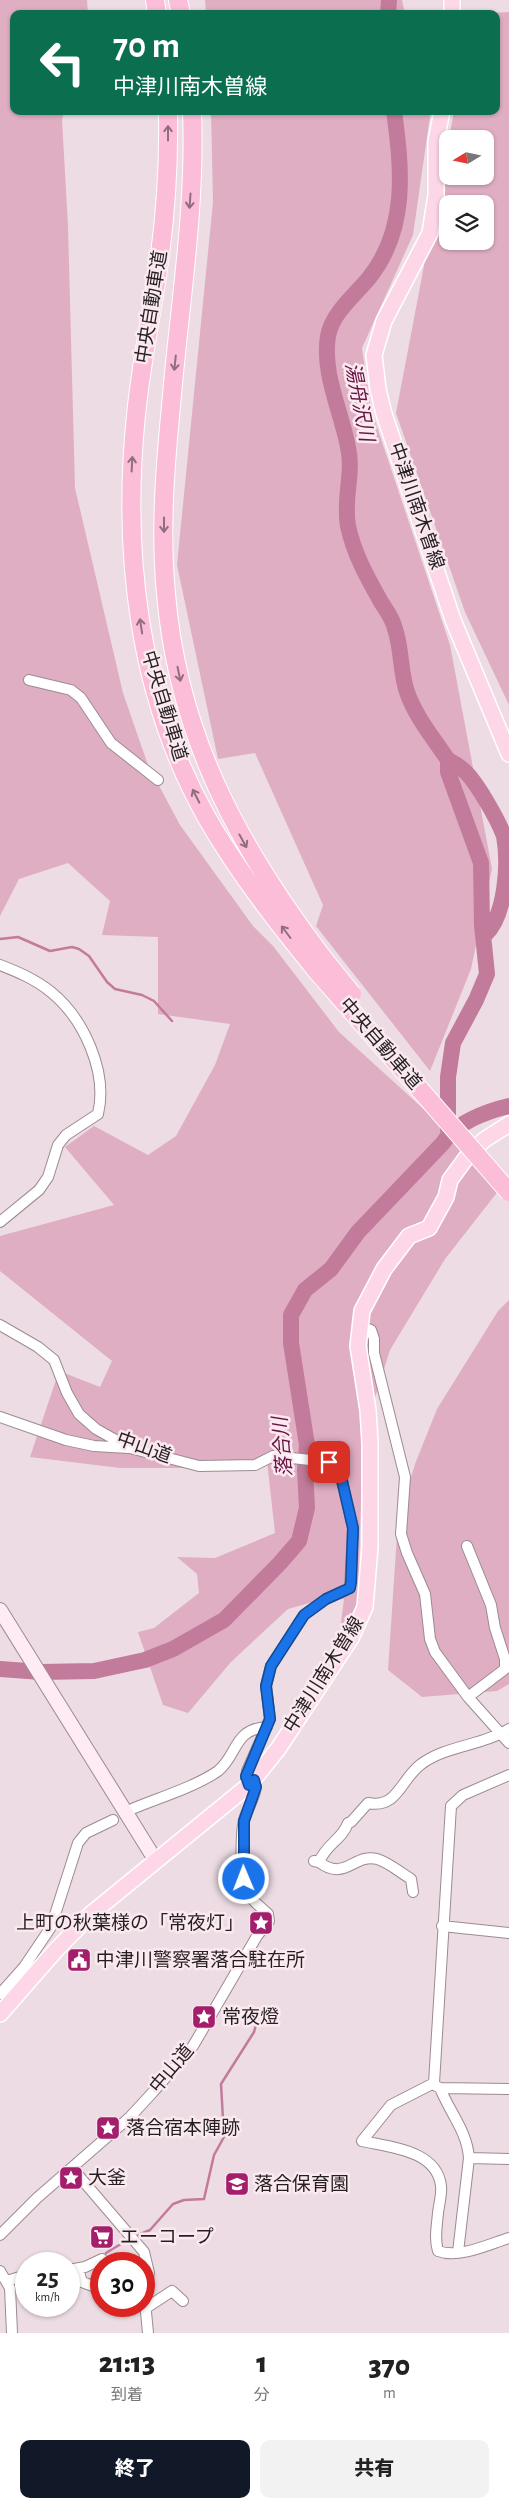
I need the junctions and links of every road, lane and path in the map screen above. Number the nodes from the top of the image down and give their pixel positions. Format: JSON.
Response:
{"nodes":[{"id":1,"x":168,"y":115,"type":"edge"},
{"id":2,"x":192,"y":115,"type":"edge"},
{"id":3,"x":441,"y":115,"type":"edge"},
{"id":4,"x":29,"y":680,"type":"dead end"},
{"id":5,"x":509,"y":754,"type":"edge"},
{"id":6,"x":158,"y":780,"type":"dead end"},
{"id":7,"x":0,"y":965,"type":"edge"},
{"id":8,"x":321,"y":966,"type":"junction"},
{"id":9,"x":509,"y":1124,"type":"edge"},
{"id":10,"x":509,"y":1176,"type":"edge"},
{"id":11,"x":509,"y":1192,"type":"edge"},
{"id":12,"x":0,"y":1222,"type":"edge"},
{"id":13,"x":0,"y":1325,"type":"edge"},
{"id":14,"x":359,"y":1326,"type":"junction"},
{"id":15,"x":0,"y":1417,"type":"edge"},
{"id":16,"x":130,"y":1448,"type":"junction"},
{"id":17,"x":467,"y":1546,"type":"dead end"},
{"id":18,"x":1,"y":1612,"type":"edge"},
{"id":19,"x":468,"y":1697,"type":"junction"},
{"id":20,"x":267,"y":1726,"type":"junction"},
{"id":21,"x":506,"y":1731,"type":"edge"},
{"id":22,"x":509,"y":1743,"type":"edge"},
{"id":23,"x":509,"y":1776,"type":"edge"},
{"id":24,"x":252,"y":1783,"type":"junction"},
{"id":25,"x":132,"y":1809,"type":"dead end"},
{"id":26,"x":113,"y":1820,"type":"dead end"},
{"id":27,"x":156,"y":1860,"type":"junction"},
{"id":28,"x":412,"y":1892,"type":"dead end"},
{"id":29,"x":442,"y":1926,"type":"junction"},
{"id":30,"x":509,"y":1932,"type":"edge"},
{"id":31,"x":0,"y":1994,"type":"edge"},
{"id":32,"x":0,"y":2014,"type":"edge"},
{"id":33,"x":437,"y":2086,"type":"junction"},
{"id":34,"x":509,"y":2089,"type":"edge"},
{"id":35,"x":469,"y":2158,"type":"junction"},
{"id":36,"x":509,"y":2159,"type":"edge"},
{"id":37,"x":72,"y":2168,"type":"junction"},
{"id":38,"x":0,"y":2236,"type":"edge"},
{"id":39,"x":509,"y":2238,"type":"edge"},
{"id":40,"x":142,"y":2252,"type":"edge"},
{"id":41,"x":458,"y":2252,"type":"junction"},
{"id":42,"x":0,"y":2271,"type":"edge"},
{"id":43,"x":15,"y":2278,"type":"edge"},
{"id":44,"x":7,"y":2281,"type":"junction"},
{"id":45,"x":183,"y":2301,"type":"dead end"},
{"id":46,"x":155,"y":2302,"type":"edge"},
{"id":47,"x":147,"y":2317,"type":"edge"},
{"id":48,"x":12,"y":2333,"type":"edge"},
{"id":49,"x":148,"y":2333,"type":"edge"}],
"edges":[{"from":8,"to":1,"type":"highway","name":"中央自動車道","one_way":true},
{"from":2,"to":8,"type":"highway","name":"中央自動車道","one_way":true},
{"from":3,"to":5,"type":"main road","name":"中津川南木曽線"},
{"from":4,"to":6,"type":"street"},
{"from":7,"to":12,"type":"street"},
{"from":8,"to":10,"type":"highway","name":"中央自動車道","bridge":true},
{"from":8,"to":11,"type":"highway","name":"中央自動車道","bridge":true},
{"from":9,"to":14,"type":"main road","name":"中津川南木曽線"},
{"from":13,"to":16,"type":"street","name":"中山道"},
{"from":14,"to":19,"type":"street"},
{"from":14,"to":24,"type":"main road","name":"中津川南木曽線"},
{"from":15,"to":16,"type":"street"},
{"from":16,"to":20,"type":"street","name":"中山道"},
{"from":17,"to":19,"type":"street"},
{"from":18,"to":27,"type":"street"},
{"from":19,"to":21,"type":"street"},
{"from":20,"to":24,"type":"street","name":"中山道"},
{"from":20,"to":25,"type":"street"},
{"from":21,"to":22,"type":"street"},
{"from":21,"to":28,"type":"street"},
{"from":23,"to":29,"type":"street"},
{"from":24,"to":27,"type":"main road","name":"中津川南木曽線"},
{"from":24,"to":37,"type":"street","name":"中山道"},
{"from":26,"to":31,"type":"street"},
{"from":27,"to":32,"type":"main road","name":"中津川南木曽線"},
{"from":29,"to":30,"type":"street"},
{"from":29,"to":33,"type":"street"},
{"from":33,"to":34,"type":"street"},
{"from":33,"to":35,"type":"street"},
{"from":33,"to":41,"type":"street"},
{"from":35,"to":36,"type":"street"},
{"from":35,"to":41,"type":"street"},
{"from":37,"to":38,"type":"street","name":"中山道"},
{"from":37,"to":40,"type":"street"},
{"from":39,"to":41,"type":"street"},
{"from":42,"to":44,"type":"street"},
{"from":43,"to":44,"type":"street"},
{"from":44,"to":48,"type":"street"},
{"from":45,"to":46,"type":"street"},
{"from":47,"to":49,"type":"street"}]}
